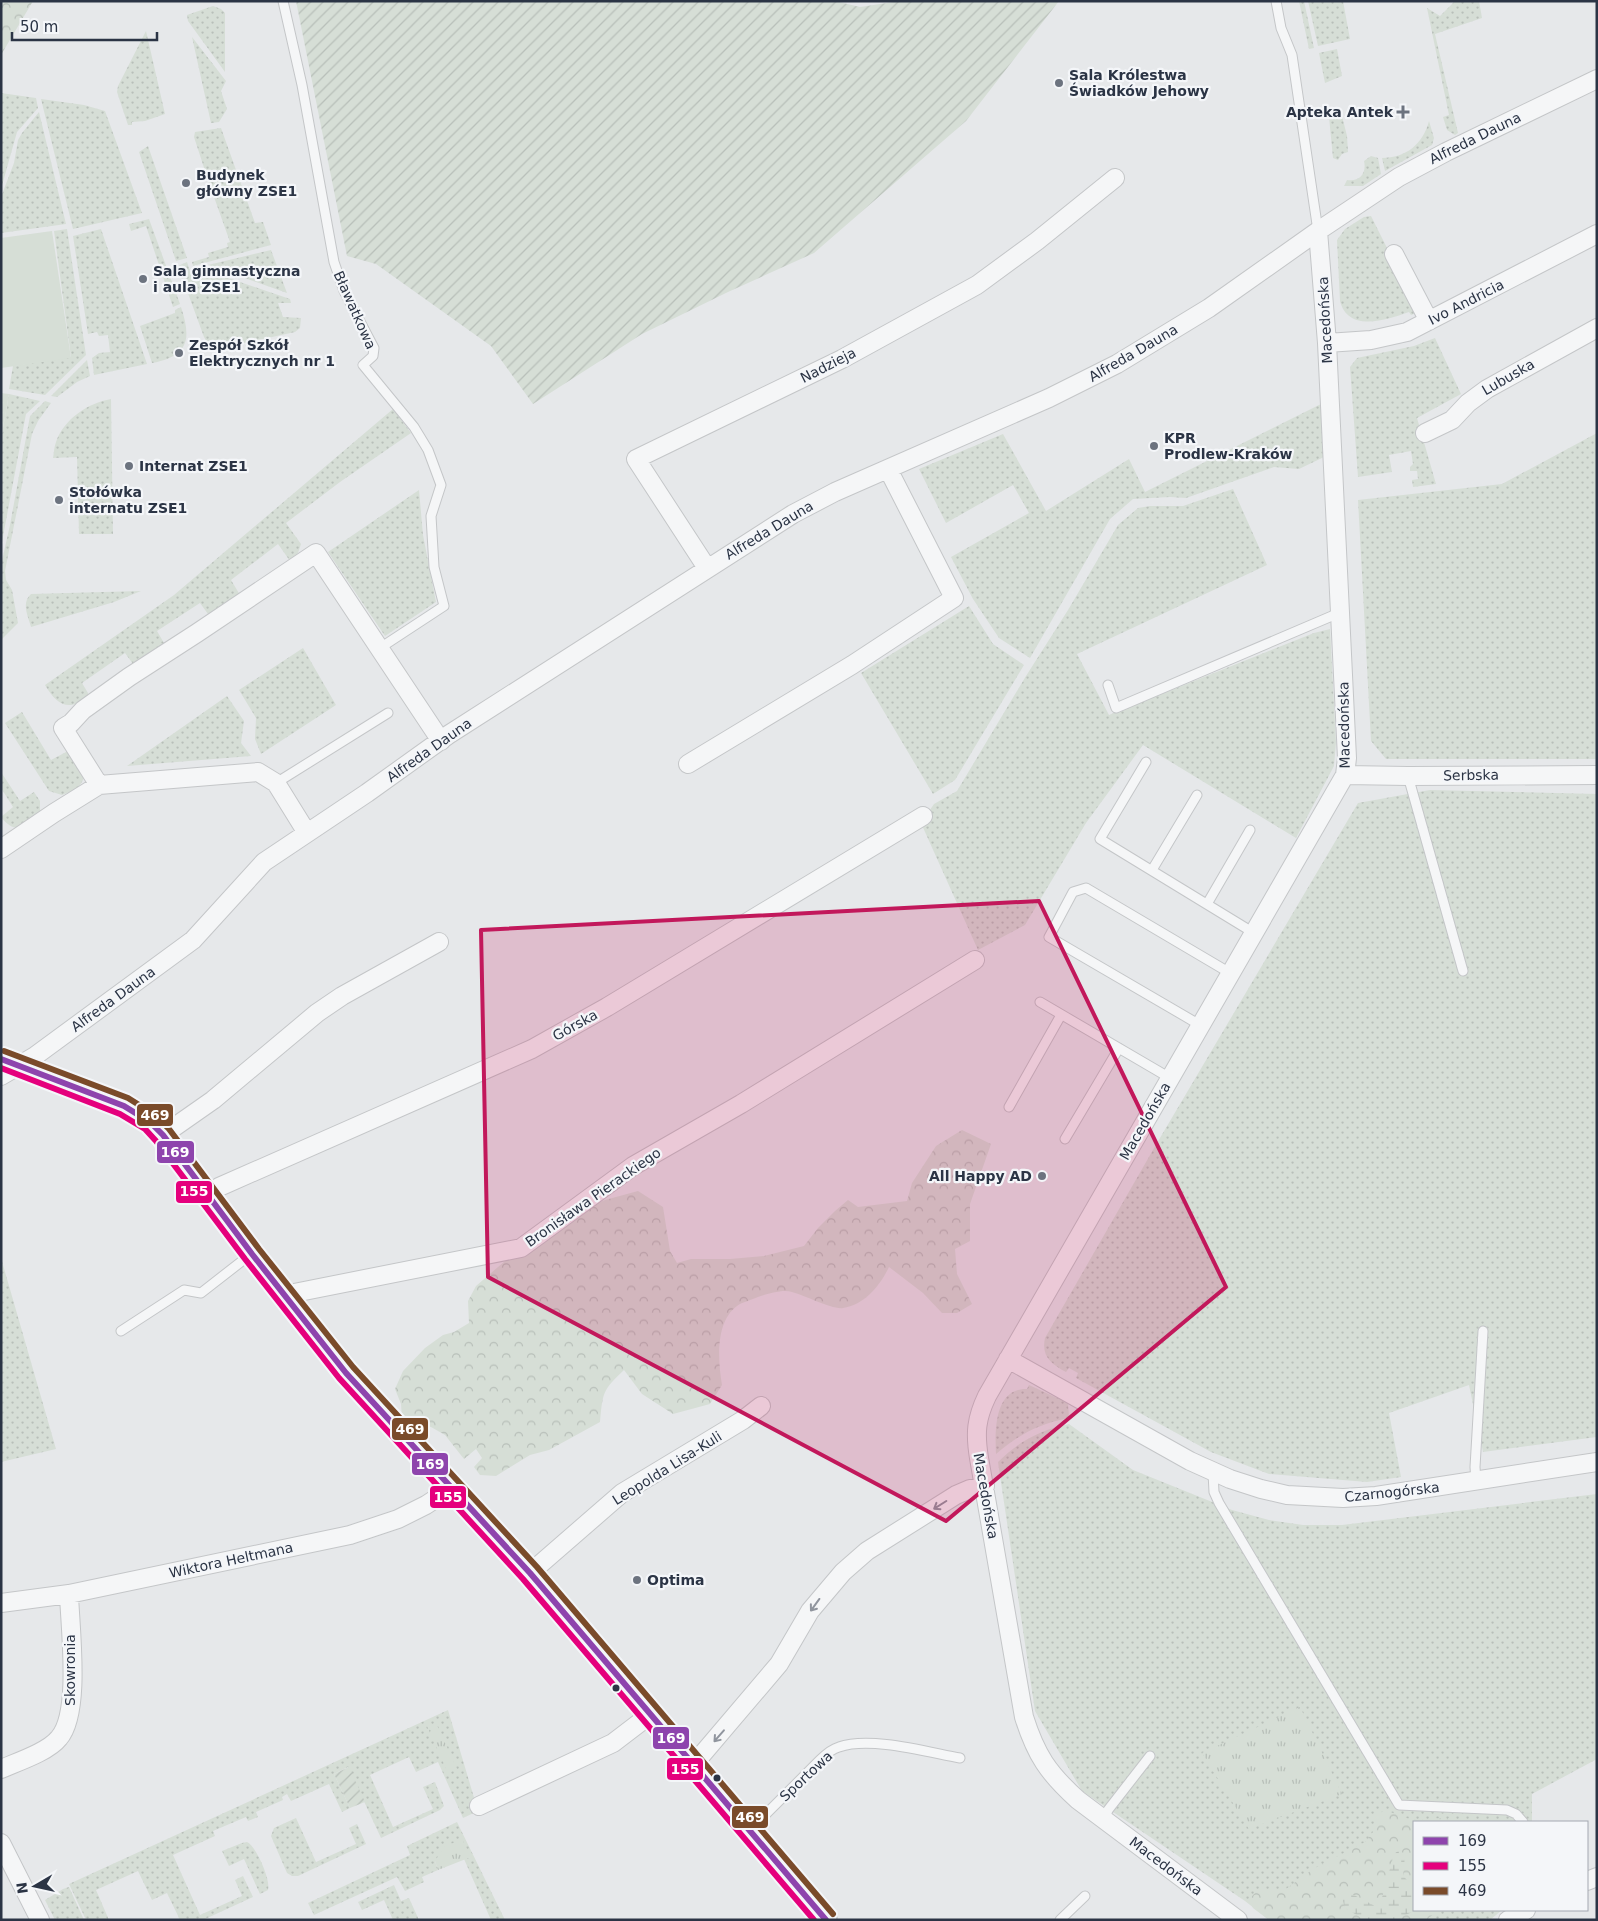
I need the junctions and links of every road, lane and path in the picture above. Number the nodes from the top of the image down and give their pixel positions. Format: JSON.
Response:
{"nodes":[{"id":1,"x":283,"y":1,"type":"edge"},
{"id":2,"x":1276,"y":1,"type":"edge"},
{"id":3,"x":1597,"y":79,"type":"edge"},
{"id":4,"x":1115,"y":178,"type":"dead end"},
{"id":5,"x":1318,"y":231,"type":"junction"},
{"id":6,"x":1597,"y":234,"type":"edge"},
{"id":7,"x":1394,"y":254,"type":"dead end"},
{"id":8,"x":1430,"y":321,"type":"junction"},
{"id":9,"x":1597,"y":328,"type":"edge"},
{"id":10,"x":1327,"y":343,"type":"junction"},
{"id":11,"x":1425,"y":433,"type":"dead end"},
{"id":12,"x":888,"y":469,"type":"junction"},
{"id":13,"x":707,"y":568,"type":"junction"},
{"id":14,"x":1339,"y":613,"type":"junction"},
{"id":15,"x":380,"y":648,"type":"junction"},
{"id":16,"x":1108,"y":685,"type":"dead end"},
{"id":17,"x":388,"y":713,"type":"dead end"},
{"id":18,"x":441,"y":741,"type":"junction"},
{"id":19,"x":1146,"y":762,"type":"dead end"},
{"id":20,"x":688,"y":764,"type":"dead end"},
{"id":21,"x":1345,"y":775,"type":"junction"},
{"id":22,"x":1597,"y":775,"type":"edge"},
{"id":23,"x":1408,"y":776,"type":"junction"},
{"id":24,"x":276,"y":783,"type":"junction"},
{"id":25,"x":99,"y":785,"type":"junction"},
{"id":26,"x":1198,"y":795,"type":"dead end"},
{"id":27,"x":923,"y":816,"type":"dead end"},
{"id":28,"x":1250,"y":830,"type":"dead end"},
{"id":29,"x":307,"y":833,"type":"junction"},
{"id":30,"x":1,"y":849,"type":"edge"},
{"id":31,"x":1152,"y":870,"type":"junction"},
{"id":32,"x":1206,"y":904,"type":"junction"},
{"id":33,"x":1254,"y":933,"type":"junction"},
{"id":34,"x":439,"y":942,"type":"dead end"},
{"id":35,"x":975,"y":960,"type":"dead end"},
{"id":36,"x":1463,"y":971,"type":"dead end"},
{"id":37,"x":1230,"y":974,"type":"junction"},
{"id":38,"x":1040,"y":1002,"type":"dead end"},
{"id":39,"x":1061,"y":1015,"type":"junction"},
{"id":40,"x":1200,"y":1026,"type":"junction"},
{"id":41,"x":1119,"y":1048,"type":"junction"},
{"id":42,"x":7,"y":1067,"type":"edge"},
{"id":43,"x":1170,"y":1078,"type":"junction"},
{"id":44,"x":1009,"y":1107,"type":"dead end"},
{"id":45,"x":163,"y":1134,"type":"junction"},
{"id":46,"x":1065,"y":1139,"type":"dead end"},
{"id":47,"x":208,"y":1195,"type":"junction"},
{"id":48,"x":252,"y":1254,"type":"junction"},
{"id":49,"x":284,"y":1295,"type":"junction"},
{"id":50,"x":121,"y":1331,"type":"dead end"},
{"id":51,"x":1484,"y":1331,"type":"dead end"},
{"id":52,"x":1008,"y":1359,"type":"junction"},
{"id":53,"x":761,"y":1406,"type":"dead end"},
{"id":54,"x":1597,"y":1462,"type":"edge"},
{"id":55,"x":1213,"y":1473,"type":"junction"},
{"id":56,"x":1476,"y":1481,"type":"junction"},
{"id":57,"x":985,"y":1486,"type":"junction"},
{"id":58,"x":452,"y":1488,"type":"junction"},
{"id":59,"x":530,"y":1572,"type":"junction"},
{"id":60,"x":69,"y":1594,"type":"junction"},
{"id":61,"x":1,"y":1603,"type":"edge"},
{"id":62,"x":651,"y":1714,"type":"junction"},
{"id":63,"x":1150,"y":1756,"type":"dead end"},
{"id":64,"x":960,"y":1758,"type":"dead end"},
{"id":65,"x":694,"y":1764,"type":"junction"},
{"id":66,"x":1,"y":1769,"type":"edge"},
{"id":67,"x":478,"y":1806,"type":"dead end"},
{"id":68,"x":1104,"y":1821,"type":"junction"},
{"id":69,"x":1522,"y":1821,"type":"edge"},
{"id":70,"x":751,"y":1829,"type":"junction"},
{"id":71,"x":1,"y":1843,"type":"edge"},
{"id":72,"x":1085,"y":1896,"type":"dead end"},
{"id":73,"x":1523,"y":1911,"type":"edge"},
{"id":74,"x":40,"y":1920,"type":"edge"},
{"id":75,"x":826,"y":1920,"type":"edge"},
{"id":76,"x":1060,"y":1920,"type":"edge"},
{"id":77,"x":1238,"y":1920,"type":"edge"},
{"id":78,"x":1508,"y":1920,"type":"edge"}],
"edges":[{"from":1,"to":15,"type":"lane","name":"Bławatkowa"},
{"from":2,"to":5,"type":"lane"},
{"from":3,"to":5,"type":"street","name":"Alfreda Dauna"},
{"from":4,"to":13,"type":"street","name":"Nadzieja"},
{"from":5,"to":10,"type":"street","name":"Macedońska"},
{"from":5,"to":12,"type":"street","name":"Alfreda Dauna"},
{"from":6,"to":8,"type":"street","name":"Ivo Andricia"},
{"from":7,"to":8,"type":"street"},
{"from":8,"to":10,"type":"street","name":"Ivo Andricia"},
{"from":9,"to":11,"type":"street","name":"Lubuska"},
{"from":10,"to":14,"type":"street","name":"Macedońska"},
{"from":12,"to":13,"type":"street","name":"Alfreda Dauna"},
{"from":12,"to":20,"type":"street"},
{"from":13,"to":18,"type":"street","name":"Alfreda Dauna"},
{"from":14,"to":16,"type":"lane"},
{"from":14,"to":21,"type":"street","name":"Macedońska"},
{"from":15,"to":18,"type":"street"},
{"from":15,"to":25,"type":"street"},
{"from":17,"to":24,"type":"lane"},
{"from":18,"to":29,"type":"street","name":"Alfreda Dauna"},
{"from":19,"to":31,"type":"lane"},
{"from":21,"to":23,"type":"street","name":"Serbska"},
{"from":21,"to":33,"type":"street","name":"Macedońska"},
{"from":22,"to":23,"type":"street","name":"Serbska"},
{"from":23,"to":36,"type":"lane"},
{"from":24,"to":25,"type":"street"},
{"from":24,"to":29,"type":"street"},
{"from":25,"to":30,"type":"street"},
{"from":26,"to":31,"type":"lane"},
{"from":27,"to":47,"type":"street","name":"Górska"},
{"from":28,"to":32,"type":"lane"},
{"from":29,"to":42,"type":"street","name":"Alfreda Dauna"},
{"from":31,"to":32,"type":"lane"},
{"from":32,"to":33,"type":"lane"},
{"from":33,"to":37,"type":"street","name":"Macedońska"},
{"from":34,"to":45,"type":"street"},
{"from":35,"to":49,"type":"street","name":"Bronisława Pierackiego"},
{"from":37,"to":40,"type":"street","name":"Macedońska"},
{"from":37,"to":40,"type":"lane"},
{"from":38,"to":39,"type":"lane"},
{"from":39,"to":41,"type":"lane"},
{"from":39,"to":44,"type":"lane"},
{"from":40,"to":43,"type":"street","name":"Macedońska"},
{"from":41,"to":43,"type":"lane"},
{"from":41,"to":46,"type":"lane"},
{"from":42,"to":45,"type":"street"},
{"from":43,"to":52,"type":"street","name":"Macedońska"},
{"from":45,"to":47,"type":"street"},
{"from":47,"to":48,"type":"street"},
{"from":48,"to":49,"type":"street"},
{"from":48,"to":50,"type":"lane"},
{"from":49,"to":58,"type":"street"},
{"from":51,"to":56,"type":"lane"},
{"from":52,"to":55,"type":"street","name":"Czarnogórska"},
{"from":52,"to":57,"type":"street","name":"Macedońska"},
{"from":53,"to":59,"type":"street","name":"Leopolda Lisa-Kuli"},
{"from":54,"to":56,"type":"street","name":"Czarnogórska"},
{"from":55,"to":56,"type":"street","name":"Czarnogórska"},
{"from":55,"to":69,"type":"lane"},
{"from":57,"to":65,"type":"street","one_way":true},
{"from":57,"to":68,"type":"street","name":"Macedońska"},
{"from":58,"to":59,"type":"street"},
{"from":58,"to":60,"type":"street","name":"Wiktora Heltmana"},
{"from":59,"to":62,"type":"street"},
{"from":60,"to":61,"type":"street","name":"Wiktora Heltmana"},
{"from":60,"to":66,"type":"street","name":"Skowronia"},
{"from":62,"to":65,"type":"street"},
{"from":62,"to":67,"type":"street"},
{"from":63,"to":68,"type":"lane"},
{"from":64,"to":70,"type":"lane","name":"Sportowa"},
{"from":65,"to":70,"type":"street"},
{"from":68,"to":77,"type":"street","name":"Macedońska"},
{"from":70,"to":75,"type":"street"},
{"from":71,"to":74,"type":"street"},
{"from":72,"to":76,"type":"lane"},
{"from":73,"to":78,"type":"street"}]}
